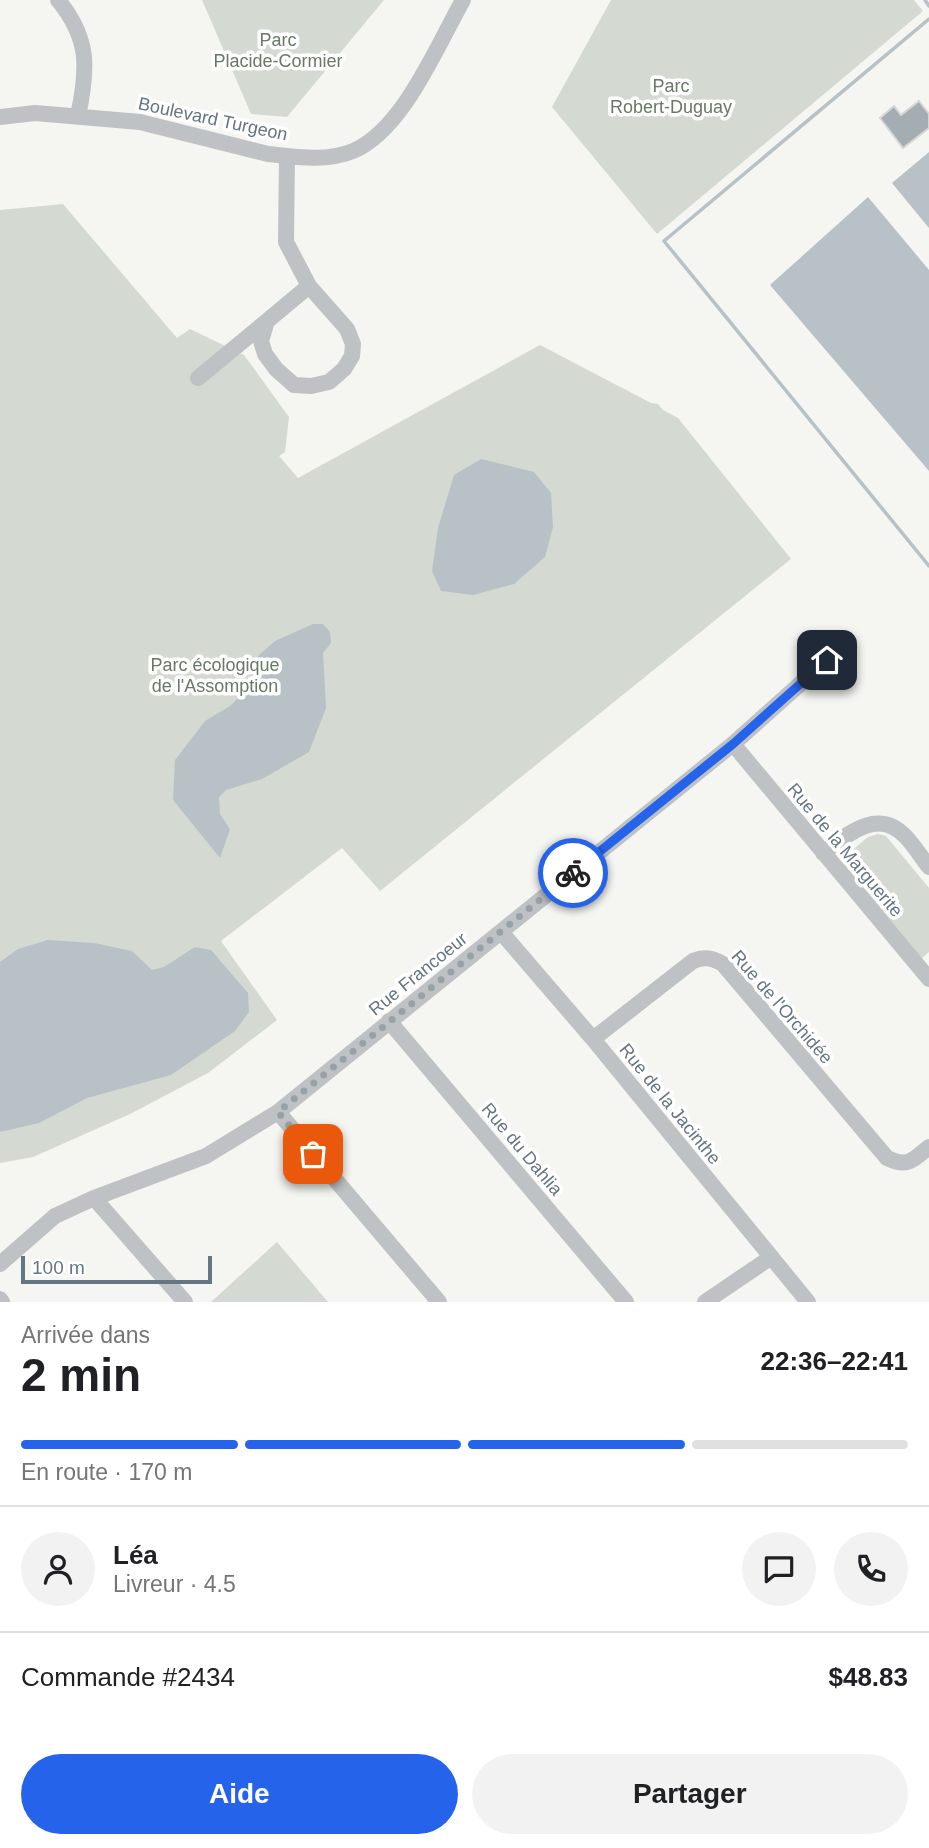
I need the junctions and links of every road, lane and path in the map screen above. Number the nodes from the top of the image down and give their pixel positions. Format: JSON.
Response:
{"nodes":[{"id":1,"x":58,"y":0,"type":"edge"},
{"id":2,"x":463,"y":0,"type":"edge"},
{"id":3,"x":78,"y":116,"type":"junction"},
{"id":4,"x":0,"y":117,"type":"edge"},
{"id":5,"x":287,"y":156,"type":"junction"},
{"id":6,"x":309,"y":286,"type":"junction"},
{"id":7,"x":267,"y":321,"type":"junction"},
{"id":8,"x":198,"y":378,"type":"dead end"},
{"id":9,"x":827,"y":660,"type":"dead end"},
{"id":10,"x":733,"y":744,"type":"junction"},
{"id":11,"x":823,"y":853,"type":"junction"},
{"id":12,"x":929,"y":867,"type":"edge"},
{"id":13,"x":501,"y":932,"type":"junction"},
{"id":14,"x":926,"y":970,"type":"edge"},
{"id":15,"x":389,"y":1021,"type":"junction"},
{"id":16,"x":593,"y":1039,"type":"junction"},
{"id":17,"x":278,"y":1112,"type":"junction"},
{"id":18,"x":929,"y":1147,"type":"edge"},
{"id":19,"x":94,"y":1198,"type":"junction"},
{"id":20,"x":770,"y":1258,"type":"junction"},
{"id":21,"x":0,"y":1264,"type":"edge"},
{"id":22,"x":184,"y":1302,"type":"edge"},
{"id":23,"x":439,"y":1302,"type":"edge"},
{"id":24,"x":626,"y":1302,"type":"edge"},
{"id":25,"x":705,"y":1302,"type":"edge"},
{"id":26,"x":808,"y":1302,"type":"edge"}],
"edges":[{"from":1,"to":3,"type":"street"},
{"from":2,"to":5,"type":"street","name":"Boulevard Turgeon"},
{"from":3,"to":4,"type":"street","name":"Boulevard Turgeon"},
{"from":3,"to":5,"type":"street","name":"Boulevard Turgeon"},
{"from":5,"to":6,"type":"street"},
{"from":6,"to":7,"type":"street"},
{"from":6,"to":7,"type":"street"},
{"from":7,"to":8,"type":"street"},
{"from":9,"to":10,"type":"street","name":"Rue Francoeur"},
{"from":10,"to":11,"type":"street","name":"Rue de la Marguerite"},
{"from":10,"to":13,"type":"street","name":"Rue Francoeur"},
{"from":11,"to":12,"type":"street"},
{"from":11,"to":14,"type":"street","name":"Rue de la Marguerite"},
{"from":13,"to":15,"type":"street","name":"Rue Francoeur"},
{"from":13,"to":16,"type":"street","name":"Rue de la Jacinthe"},
{"from":15,"to":17,"type":"street","name":"Rue Francoeur"},
{"from":15,"to":24,"type":"street","name":"Rue du Dahlia"},
{"from":16,"to":18,"type":"street","name":"Rue de l'Orchidée"},
{"from":16,"to":20,"type":"street","name":"Rue de la Jacinthe"},
{"from":17,"to":19,"type":"street","name":"Rue Francoeur"},
{"from":17,"to":23,"type":"street"},
{"from":19,"to":21,"type":"street","name":"Rue Francoeur"},
{"from":19,"to":22,"type":"street"},
{"from":20,"to":25,"type":"street"},
{"from":20,"to":26,"type":"street","name":"Rue de la Jacinthe"}]}
